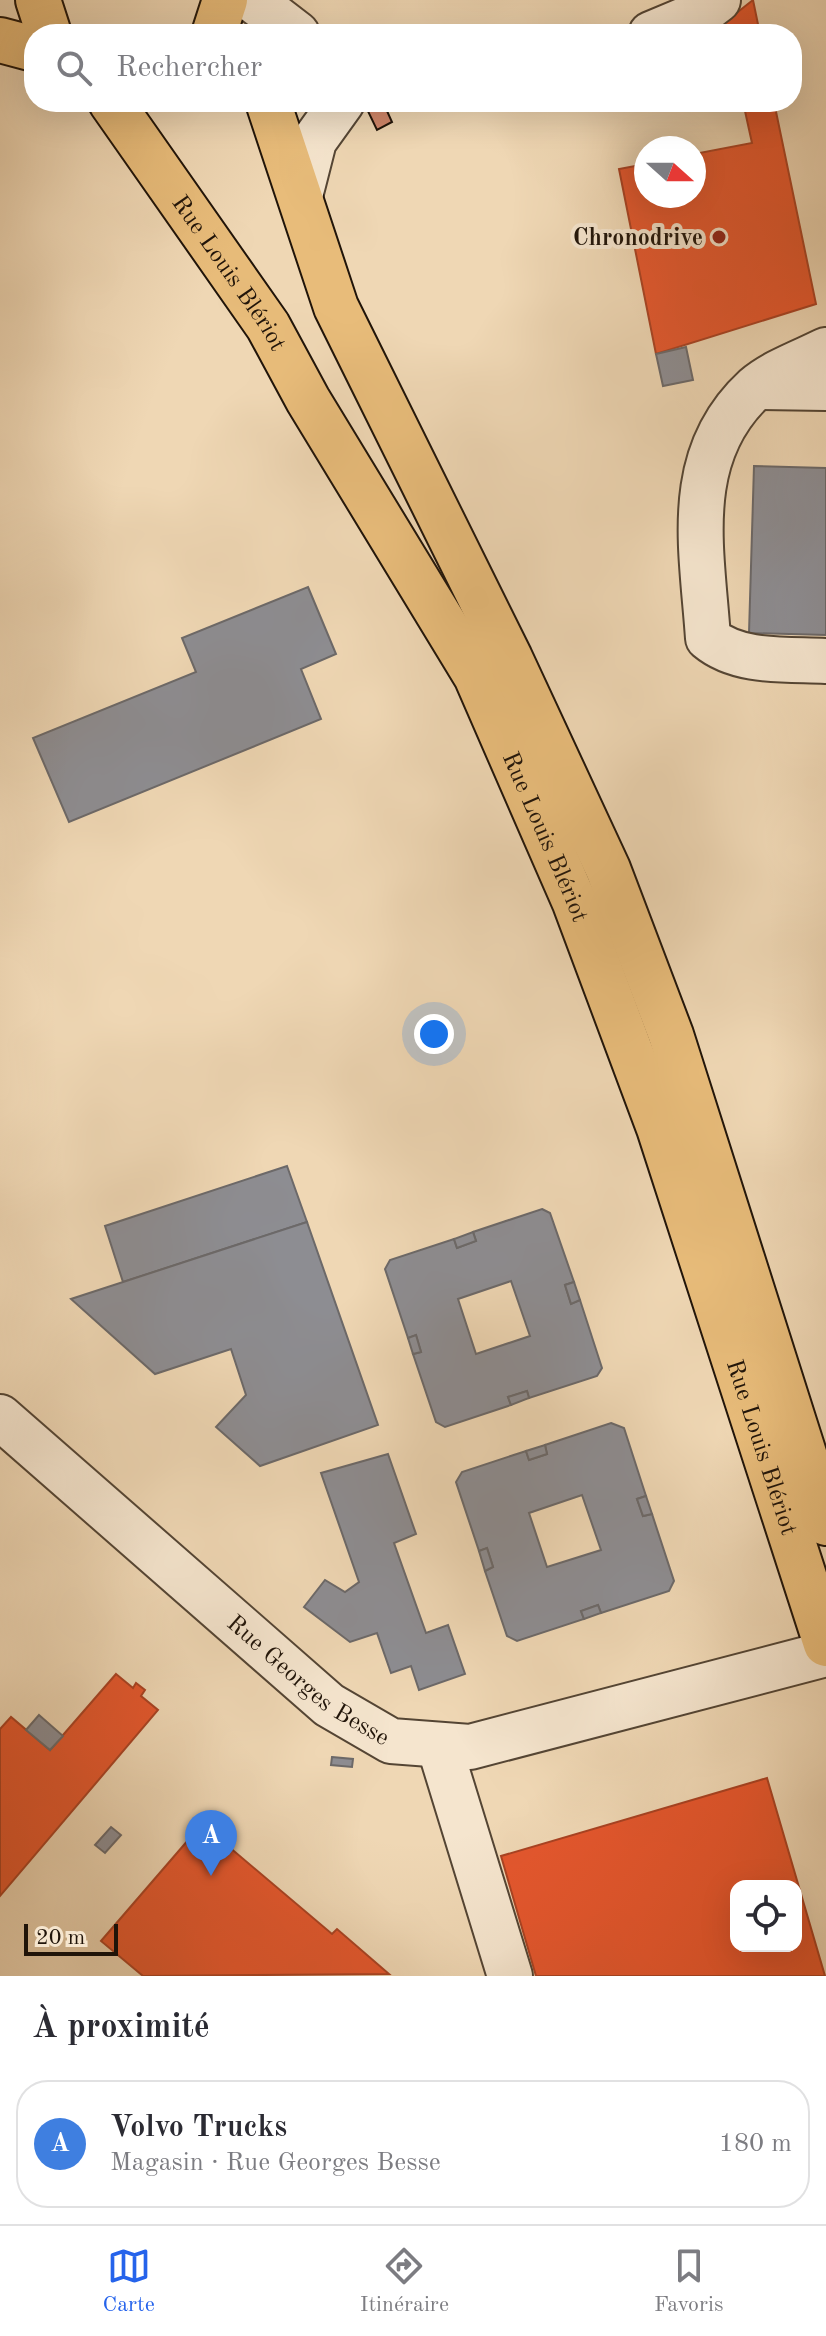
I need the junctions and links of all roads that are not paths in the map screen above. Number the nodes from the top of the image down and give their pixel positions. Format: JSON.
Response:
{"nodes":[{"id":1,"x":38,"y":0,"type":"edge"},
{"id":2,"x":225,"y":0,"type":"edge"},
{"id":3,"x":253,"y":0,"type":"edge"},
{"id":4,"x":718,"y":0,"type":"edge"},
{"id":5,"x":668,"y":19,"type":"edge"},
{"id":6,"x":46,"y":24,"type":"edge"},
{"id":7,"x":217,"y":24,"type":"edge"},
{"id":8,"x":284,"y":24,"type":"edge"},
{"id":9,"x":0,"y":40,"type":"edge"},
{"id":10,"x":24,"y":46,"type":"edge"},
{"id":11,"x":118,"y":112,"type":"edge"},
{"id":12,"x":271,"y":112,"type":"edge"},
{"id":13,"x":335,"y":112,"type":"edge"},
{"id":14,"x":300,"y":196,"type":"junction"},
{"id":15,"x":826,"y":350,"type":"edge"},
{"id":16,"x":756,"y":387,"type":"junction"},
{"id":17,"x":826,"y":388,"type":"edge"},
{"id":18,"x":826,"y":661,"type":"edge"},
{"id":19,"x":0,"y":1417,"type":"edge"},
{"id":20,"x":826,"y":1523,"type":"edge"},
{"id":21,"x":826,"y":1644,"type":"edge"},
{"id":22,"x":826,"y":1654,"type":"edge"},
{"id":23,"x":439,"y":1745,"type":"junction"},
{"id":24,"x":510,"y":1976,"type":"edge"}],
"edges":[{"from":1,"to":6,"type":"main road"},
{"from":2,"to":7,"type":"main road"},
{"from":3,"to":8,"type":"street"},
{"from":4,"to":5,"type":"street"},
{"from":9,"to":10,"type":"main road"},
{"from":11,"to":21,"type":"main road","name":"Rue Louis Blériot"},
{"from":12,"to":14,"type":"main road","name":"Rue Louis Blériot"},
{"from":13,"to":14,"type":"street"},
{"from":14,"to":20,"type":"main road","name":"Rue Louis Blériot"},
{"from":15,"to":16,"type":"street"},
{"from":16,"to":17,"type":"street"},
{"from":16,"to":18,"type":"street"},
{"from":19,"to":23,"type":"street","name":"Rue Georges Besse"},
{"from":22,"to":23,"type":"street","name":"Rue Georges Besse"},
{"from":23,"to":24,"type":"street"}]}
